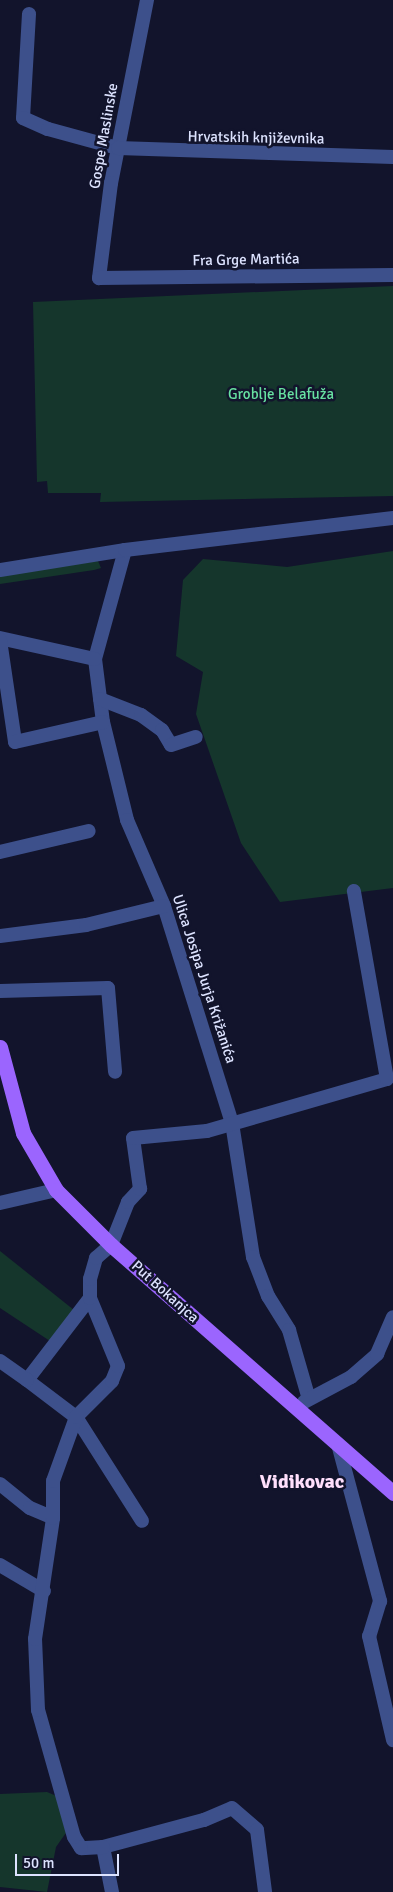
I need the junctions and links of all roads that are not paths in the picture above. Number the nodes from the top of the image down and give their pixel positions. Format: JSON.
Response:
{"nodes":[{"id":1,"x":147,"y":0,"type":"edge"},
{"id":2,"x":29,"y":14,"type":"dead end"},
{"id":3,"x":118,"y":148,"type":"junction"},
{"id":4,"x":393,"y":157,"type":"edge"},
{"id":5,"x":393,"y":275,"type":"edge"},
{"id":6,"x":99,"y":278,"type":"joint"},
{"id":7,"x":393,"y":518,"type":"edge"},
{"id":8,"x":125,"y":550,"type":"junction"},
{"id":9,"x":0,"y":570,"type":"edge"},
{"id":10,"x":0,"y":639,"type":"edge"},
{"id":11,"x":95,"y":659,"type":"junction"},
{"id":12,"x":100,"y":699,"type":"junction"},
{"id":13,"x":103,"y":722,"type":"junction"},
{"id":14,"x":196,"y":737,"type":"dead end"},
{"id":15,"x":90,"y":831,"type":"dead end"},
{"id":16,"x":0,"y":852,"type":"edge"},
{"id":17,"x":354,"y":891,"type":"dead end"},
{"id":18,"x":164,"y":906,"type":"junction"},
{"id":19,"x":0,"y":936,"type":"edge"},
{"id":20,"x":0,"y":991,"type":"edge"},
{"id":21,"x":0,"y":1047,"type":"edge"},
{"id":22,"x":115,"y":1072,"type":"dead end"},
{"id":23,"x":390,"y":1080,"type":"edge"},
{"id":24,"x":232,"y":1122,"type":"junction"},
{"id":25,"x":56,"y":1190,"type":"junction"},
{"id":26,"x":0,"y":1203,"type":"edge"},
{"id":27,"x":111,"y":1245,"type":"junction"},
{"id":28,"x":90,"y":1298,"type":"junction"},
{"id":29,"x":393,"y":1317,"type":"edge"},
{"id":30,"x":0,"y":1361,"type":"edge"},
{"id":31,"x":27,"y":1380,"type":"junction"},
{"id":32,"x":308,"y":1396,"type":"junction"},
{"id":33,"x":298,"y":1410,"type":"junction"},
{"id":34,"x":76,"y":1417,"type":"junction"},
{"id":35,"x":338,"y":1444,"type":"junction"},
{"id":36,"x":0,"y":1484,"type":"edge"},
{"id":37,"x":393,"y":1493,"type":"edge"},
{"id":38,"x":53,"y":1518,"type":"junction"},
{"id":39,"x":142,"y":1521,"type":"dead end"},
{"id":40,"x":0,"y":1565,"type":"edge"},
{"id":41,"x":44,"y":1591,"type":"junction"},
{"id":42,"x":387,"y":1691,"type":"edge"},
{"id":43,"x":393,"y":1740,"type":"edge"},
{"id":44,"x":103,"y":1847,"type":"junction"},
{"id":45,"x":112,"y":1892,"type":"edge"},
{"id":46,"x":265,"y":1892,"type":"edge"}],
"edges":[{"from":1,"to":3,"type":"street","name":"Gospe Maslinske"},
{"from":2,"to":3,"type":"street","name":"Hrvatskih književnika"},
{"from":3,"to":4,"type":"street","name":"Hrvatskih književnika"},
{"from":3,"to":6,"type":"street","name":"Gospe Maslinske"},
{"from":5,"to":6,"type":"street","name":"Fra Grge Martića"},
{"from":7,"to":8,"type":"street"},
{"from":8,"to":9,"type":"street"},
{"from":8,"to":11,"type":"street","name":"Ulica Josipa Jurja Križanića"},
{"from":10,"to":11,"type":"street"},
{"from":10,"to":13,"type":"street"},
{"from":11,"to":12,"type":"street","name":"Ulica Josipa Jurja Križanića"},
{"from":12,"to":13,"type":"street","name":"Ulica Josipa Jurja Križanića"},
{"from":12,"to":14,"type":"street"},
{"from":13,"to":18,"type":"street","name":"Ulica Josipa Jurja Križanića"},
{"from":15,"to":16,"type":"street"},
{"from":17,"to":23,"type":"street"},
{"from":18,"to":19,"type":"street"},
{"from":18,"to":24,"type":"street","name":"Ulica Josipa Jurja Križanića"},
{"from":20,"to":22,"type":"street"},
{"from":21,"to":25,"type":"main road","name":"Put Bokanjca"},
{"from":23,"to":24,"type":"street"},
{"from":24,"to":27,"type":"street"},
{"from":24,"to":32,"type":"street","name":"Ulica Josipa Jurja Križanića"},
{"from":25,"to":26,"type":"street"},
{"from":25,"to":27,"type":"main road","name":"Put Bokanjca"},
{"from":27,"to":28,"type":"street"},
{"from":27,"to":33,"type":"main road","name":"Put Bokanjca"},
{"from":28,"to":31,"type":"street"},
{"from":28,"to":34,"type":"street"},
{"from":29,"to":32,"type":"street"},
{"from":30,"to":31,"type":"street"},
{"from":31,"to":34,"type":"street"},
{"from":32,"to":33,"type":"street"},
{"from":33,"to":35,"type":"main road","name":"Put Bokanjca"},
{"from":34,"to":38,"type":"street"},
{"from":34,"to":39,"type":"street"},
{"from":35,"to":37,"type":"main road","name":"Put Bokanjca"},
{"from":35,"to":42,"type":"street"},
{"from":36,"to":38,"type":"street"},
{"from":38,"to":41,"type":"street"},
{"from":40,"to":41,"type":"street"},
{"from":41,"to":44,"type":"street"},
{"from":42,"to":43,"type":"street"},
{"from":44,"to":45,"type":"street"},
{"from":44,"to":46,"type":"street"}]}
